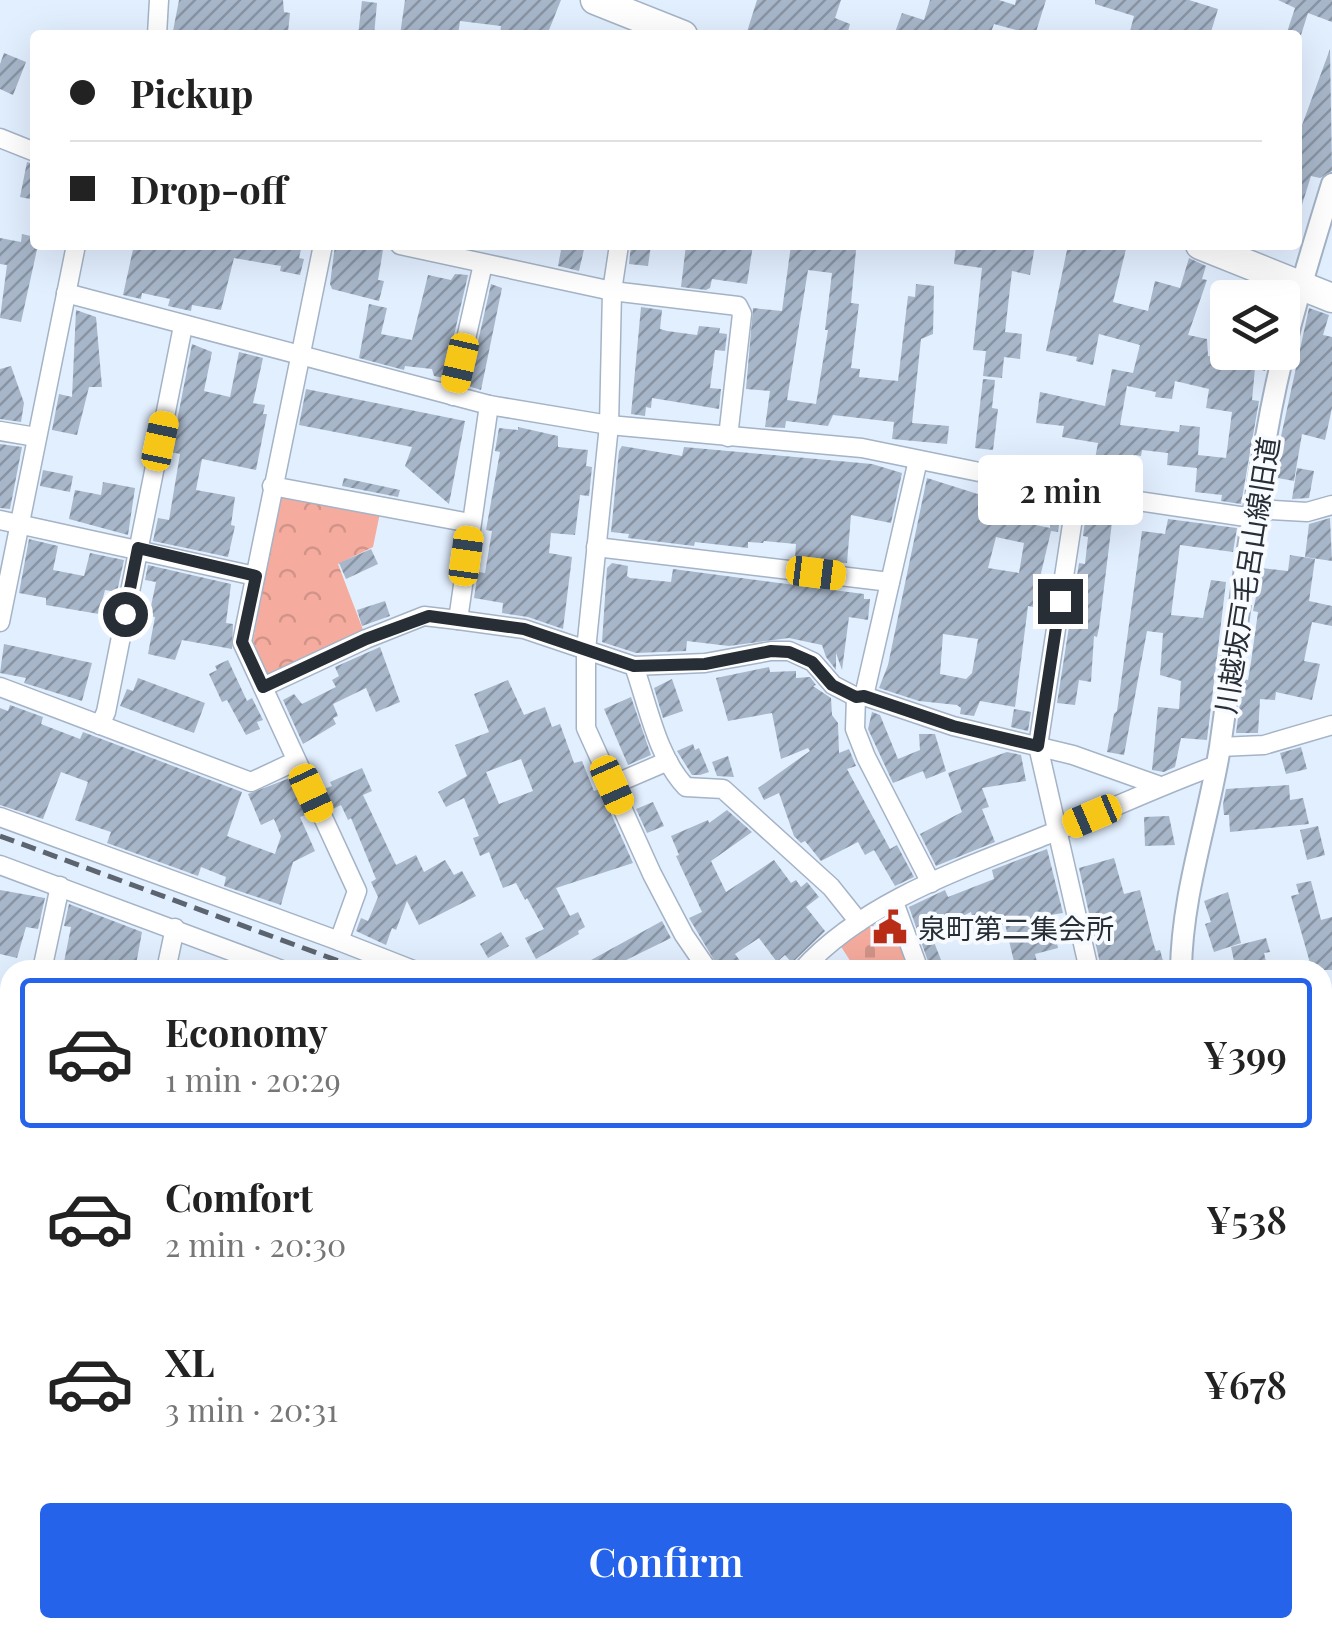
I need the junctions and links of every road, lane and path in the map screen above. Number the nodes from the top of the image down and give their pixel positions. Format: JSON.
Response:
{"nodes":[{"id":1,"x":159,"y":0,"type":"edge"},
{"id":2,"x":595,"y":0,"type":"edge"},
{"id":3,"x":650,"y":28,"type":"edge"},
{"id":4,"x":157,"y":30,"type":"edge"},
{"id":5,"x":0,"y":138,"type":"edge"},
{"id":6,"x":30,"y":150,"type":"edge"},
{"id":7,"x":1332,"y":184,"type":"edge"},
{"id":8,"x":75,"y":250,"type":"edge"},
{"id":9,"x":322,"y":250,"type":"edge"},
{"id":10,"x":422,"y":250,"type":"edge"},
{"id":11,"x":618,"y":250,"type":"edge"},
{"id":12,"x":1212,"y":250,"type":"edge"},
{"id":13,"x":483,"y":264,"type":"junction"},
{"id":14,"x":1285,"y":280,"type":"edge"},
{"id":15,"x":1300,"y":286,"type":"joint"},
{"id":16,"x":612,"y":292,"type":"junction"},
{"id":17,"x":66,"y":293,"type":"junction"},
{"id":18,"x":1332,"y":298,"type":"edge"},
{"id":19,"x":182,"y":326,"type":"junction"},
{"id":20,"x":300,"y":356,"type":"junction"},
{"id":21,"x":1281,"y":370,"type":"edge"},
{"id":22,"x":453,"y":396,"type":"junction"},
{"id":23,"x":489,"y":405,"type":"junction"},
{"id":24,"x":609,"y":425,"type":"junction"},
{"id":25,"x":0,"y":431,"type":"edge"},
{"id":26,"x":36,"y":438,"type":"junction"},
{"id":27,"x":728,"y":438,"type":"junction"},
{"id":28,"x":918,"y":460,"type":"junction"},
{"id":29,"x":272,"y":486,"type":"junction"},
{"id":30,"x":1077,"y":492,"type":"junction"},
{"id":31,"x":1332,"y":505,"type":"edge"},
{"id":32,"x":1254,"y":514,"type":"junction"},
{"id":33,"x":0,"y":520,"type":"edge"},
{"id":34,"x":20,"y":524,"type":"junction"},
{"id":35,"x":470,"y":524,"type":"junction"},
{"id":36,"x":596,"y":546,"type":"junction"},
{"id":37,"x":138,"y":548,"type":"junction"},
{"id":38,"x":256,"y":576,"type":"junction"},
{"id":39,"x":890,"y":582,"type":"junction"},
{"id":40,"x":458,"y":620,"type":"junction"},
{"id":41,"x":0,"y":622,"type":"edge"},
{"id":42,"x":586,"y":650,"type":"junction"},
{"id":43,"x":634,"y":666,"type":"junction"},
{"id":44,"x":0,"y":687,"type":"edge"},
{"id":45,"x":263,"y":687,"type":"junction"},
{"id":46,"x":860,"y":696,"type":"junction"},
{"id":47,"x":100,"y":725,"type":"junction"},
{"id":48,"x":1332,"y":725,"type":"edge"},
{"id":49,"x":1038,"y":746,"type":"junction"},
{"id":50,"x":1218,"y":756,"type":"junction"},
{"id":51,"x":296,"y":761,"type":"junction"},
{"id":52,"x":668,"y":762,"type":"junction"},
{"id":53,"x":612,"y":785,"type":"junction"},
{"id":54,"x":1160,"y":786,"type":"junction"},
{"id":55,"x":0,"y":817,"type":"edge"},
{"id":56,"x":1058,"y":830,"type":"junction"},
{"id":57,"x":0,"y":865,"type":"edge"},
{"id":58,"x":931,"y":883,"type":"junction"},
{"id":59,"x":60,"y":886,"type":"junction"},
{"id":60,"x":894,"y":902,"type":"junction"},
{"id":61,"x":859,"y":922,"type":"junction"},
{"id":62,"x":175,"y":928,"type":"junction"},
{"id":63,"x":339,"y":941,"type":"junction"},
{"id":64,"x":44,"y":960,"type":"edge"},
{"id":65,"x":168,"y":960,"type":"edge"},
{"id":66,"x":257,"y":960,"type":"edge"},
{"id":67,"x":387,"y":960,"type":"edge"},
{"id":68,"x":701,"y":960,"type":"edge"},
{"id":69,"x":811,"y":960,"type":"edge"},
{"id":70,"x":915,"y":960,"type":"edge"},
{"id":71,"x":1088,"y":960,"type":"edge"},
{"id":72,"x":1182,"y":960,"type":"edge"}],
"edges":[{"from":1,"to":4,"type":"street"},
{"from":2,"to":3,"type":"main road"},
{"from":5,"to":6,"type":"street"},
{"from":7,"to":15,"type":"street","name":"川越坂戸毛呂山線旧道"},
{"from":8,"to":17,"type":"street"},
{"from":9,"to":20,"type":"street"},
{"from":10,"to":13,"type":"street"},
{"from":11,"to":16,"type":"street"},
{"from":12,"to":14,"type":"main road"},
{"from":13,"to":16,"type":"street"},
{"from":13,"to":22,"type":"street"},
{"from":15,"to":18,"type":"main road"},
{"from":16,"to":24,"type":"street"},
{"from":16,"to":27,"type":"street"},
{"from":17,"to":19,"type":"street"},
{"from":17,"to":26,"type":"street"},
{"from":19,"to":20,"type":"street"},
{"from":19,"to":37,"type":"street"},
{"from":20,"to":22,"type":"street"},
{"from":20,"to":29,"type":"street"},
{"from":21,"to":32,"type":"street","name":"川越坂戸毛呂山線旧道"},
{"from":22,"to":23,"type":"street"},
{"from":23,"to":24,"type":"street"},
{"from":23,"to":35,"type":"street"},
{"from":24,"to":27,"type":"street"},
{"from":24,"to":36,"type":"street"},
{"from":25,"to":26,"type":"street"},
{"from":26,"to":34,"type":"street"},
{"from":27,"to":28,"type":"street"},
{"from":28,"to":30,"type":"street"},
{"from":28,"to":39,"type":"street"},
{"from":29,"to":35,"type":"street"},
{"from":29,"to":38,"type":"street"},
{"from":30,"to":32,"type":"street"},
{"from":30,"to":49,"type":"street"},
{"from":31,"to":32,"type":"street"},
{"from":32,"to":50,"type":"street","name":"川越坂戸毛呂山線旧道"},
{"from":33,"to":34,"type":"street"},
{"from":34,"to":37,"type":"street"},
{"from":34,"to":41,"type":"street"},
{"from":35,"to":40,"type":"street"},
{"from":36,"to":39,"type":"street"},
{"from":36,"to":42,"type":"street"},
{"from":37,"to":38,"type":"street"},
{"from":37,"to":47,"type":"street"},
{"from":38,"to":45,"type":"street"},
{"from":39,"to":46,"type":"street"},
{"from":40,"to":42,"type":"street"},
{"from":40,"to":45,"type":"street"},
{"from":42,"to":43,"type":"street"},
{"from":42,"to":53,"type":"street"},
{"from":43,"to":46,"type":"street"},
{"from":43,"to":52,"type":"street"},
{"from":44,"to":47,"type":"street"},
{"from":45,"to":51,"type":"street"},
{"from":46,"to":49,"type":"street"},
{"from":46,"to":58,"type":"street"},
{"from":47,"to":51,"type":"street"},
{"from":48,"to":50,"type":"street"},
{"from":49,"to":54,"type":"street"},
{"from":49,"to":56,"type":"street"},
{"from":50,"to":54,"type":"street"},
{"from":50,"to":72,"type":"street","name":"川越坂戸毛呂山線旧道"},
{"from":51,"to":63,"type":"street"},
{"from":52,"to":53,"type":"street"},
{"from":52,"to":61,"type":"street"},
{"from":53,"to":68,"type":"street"},
{"from":54,"to":56,"type":"street"},
{"from":55,"to":63,"type":"street"},
{"from":56,"to":58,"type":"street"},
{"from":56,"to":71,"type":"street"},
{"from":57,"to":59,"type":"street"},
{"from":58,"to":60,"type":"street"},
{"from":59,"to":62,"type":"street"},
{"from":59,"to":64,"type":"street"},
{"from":60,"to":61,"type":"street"},
{"from":60,"to":70,"type":"street"},
{"from":61,"to":69,"type":"street"},
{"from":62,"to":65,"type":"street"},
{"from":62,"to":66,"type":"street"},
{"from":63,"to":67,"type":"street"}]}
